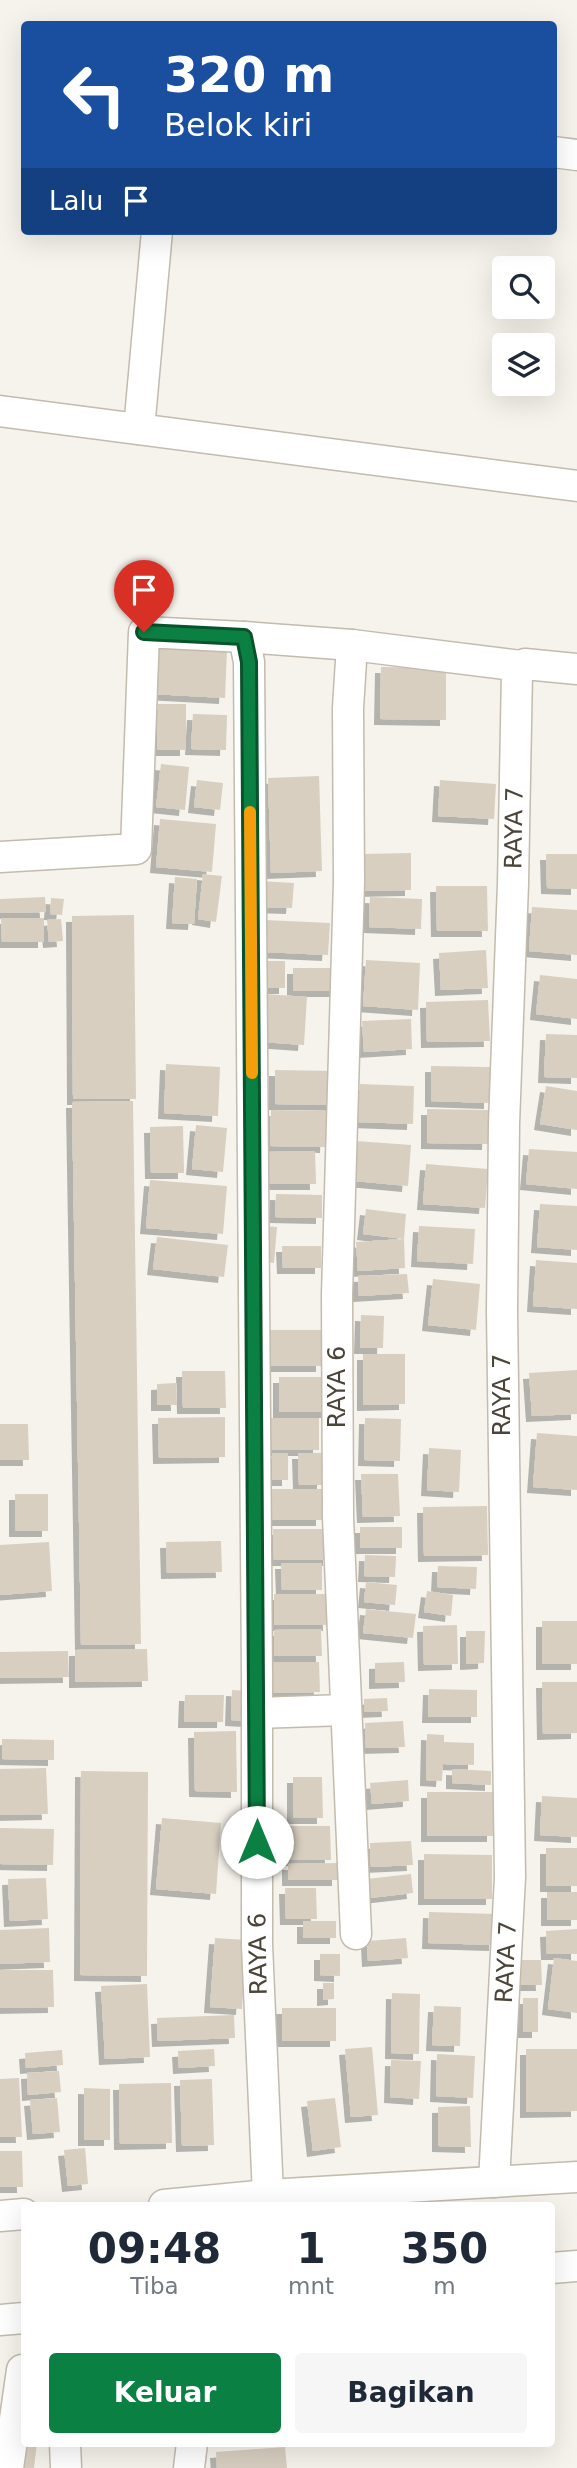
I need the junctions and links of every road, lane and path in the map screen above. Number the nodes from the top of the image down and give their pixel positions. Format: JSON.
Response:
{"nodes":[{"id":1,"x":557,"y":152,"type":"edge"},
{"id":2,"x":577,"y":155,"type":"edge"},
{"id":3,"x":157,"y":235,"type":"edge"},
{"id":4,"x":0,"y":411,"type":"edge"},
{"id":5,"x":139,"y":429,"type":"junction"},
{"id":6,"x":577,"y":486,"type":"edge"},
{"id":7,"x":352,"y":645,"type":"junction"},
{"id":8,"x":246,"y":649,"type":"junction"},
{"id":9,"x":521,"y":666,"type":"junction"},
{"id":10,"x":577,"y":669,"type":"edge"},
{"id":11,"x":0,"y":857,"type":"edge"},
{"id":12,"x":345,"y":1710,"type":"junction"},
{"id":13,"x":257,"y":1713,"type":"junction"},
{"id":14,"x":356,"y":1934,"type":"dead end"},
{"id":15,"x":577,"y":2177,"type":"edge"},
{"id":16,"x":494,"y":2182,"type":"junction"},
{"id":17,"x":268,"y":2195,"type":"junction"},
{"id":18,"x":195,"y":2202,"type":"edge"},
{"id":19,"x":21,"y":2214,"type":"edge"},
{"id":20,"x":0,"y":2216,"type":"edge"},
{"id":21,"x":577,"y":2266,"type":"edge"},
{"id":22,"x":555,"y":2269,"type":"edge"},
{"id":23,"x":21,"y":2318,"type":"edge"},
{"id":24,"x":0,"y":2320,"type":"edge"},
{"id":25,"x":15,"y":2370,"type":"edge"},
{"id":26,"x":65,"y":2447,"type":"edge"},
{"id":27,"x":192,"y":2447,"type":"edge"},
{"id":28,"x":8,"y":2468,"type":"edge"},
{"id":29,"x":66,"y":2468,"type":"edge"},
{"id":30,"x":189,"y":2468,"type":"edge"}],
"edges":[{"from":1,"to":2,"type":"street"},
{"from":3,"to":5,"type":"street"},
{"from":4,"to":5,"type":"street"},
{"from":5,"to":6,"type":"street"},
{"from":7,"to":8,"type":"street"},
{"from":7,"to":9,"type":"street"},
{"from":7,"to":12,"type":"street","name":"RAYA 6"},
{"from":8,"to":11,"type":"street"},
{"from":8,"to":13,"type":"street","name":"RAYA 6"},
{"from":9,"to":10,"type":"street"},
{"from":9,"to":16,"type":"street","name":"RAYA 7"},
{"from":12,"to":13,"type":"street"},
{"from":12,"to":14,"type":"street","name":"RAYA 6"},
{"from":13,"to":17,"type":"street","name":"RAYA 6"},
{"from":15,"to":16,"type":"street"},
{"from":16,"to":17,"type":"street"},
{"from":17,"to":18,"type":"street"},
{"from":19,"to":20,"type":"street"},
{"from":21,"to":22,"type":"street"},
{"from":23,"to":24,"type":"street"},
{"from":25,"to":28,"type":"street"},
{"from":26,"to":29,"type":"street"},
{"from":27,"to":30,"type":"street"}]}
